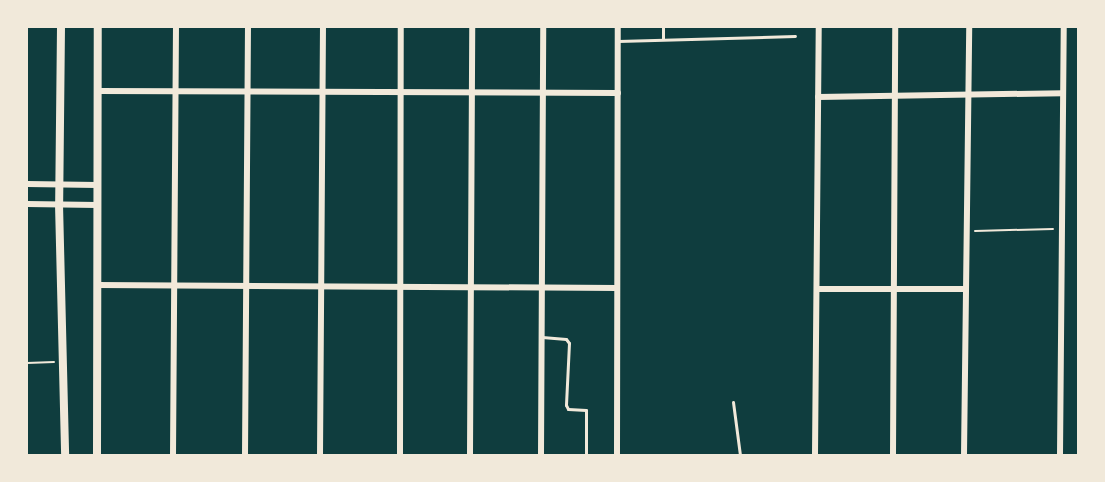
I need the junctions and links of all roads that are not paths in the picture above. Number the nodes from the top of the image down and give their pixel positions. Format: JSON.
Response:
{"nodes":[{"id":1,"x":61,"y":27,"type":"edge"},
{"id":2,"x":98,"y":27,"type":"edge"},
{"id":3,"x":176,"y":27,"type":"edge"},
{"id":4,"x":248,"y":27,"type":"edge"},
{"id":5,"x":323,"y":27,"type":"edge"},
{"id":6,"x":400,"y":27,"type":"edge"},
{"id":7,"x":472,"y":27,"type":"edge"},
{"id":8,"x":543,"y":27,"type":"edge"},
{"id":9,"x":618,"y":27,"type":"edge"},
{"id":10,"x":663,"y":27,"type":"edge"},
{"id":11,"x":819,"y":27,"type":"edge"},
{"id":12,"x":895,"y":27,"type":"edge"},
{"id":13,"x":969,"y":27,"type":"edge"},
{"id":14,"x":1064,"y":27,"type":"edge"},
{"id":15,"x":795,"y":36,"type":"dead end"},
{"id":16,"x":663,"y":39,"type":"junction"},
{"id":17,"x":618,"y":41,"type":"junction"},
{"id":18,"x":98,"y":91,"type":"junction"},
{"id":19,"x":176,"y":91,"type":"junction"},
{"id":20,"x":248,"y":92,"type":"junction"},
{"id":21,"x":323,"y":92,"type":"junction"},
{"id":22,"x":400,"y":92,"type":"junction"},
{"id":23,"x":543,"y":93,"type":"junction"},
{"id":24,"x":618,"y":93,"type":"junction"},
{"id":25,"x":1064,"y":93,"type":"junction"},
{"id":26,"x":471,"y":94,"type":"junction"},
{"id":27,"x":967,"y":96,"type":"junction"},
{"id":28,"x":818,"y":97,"type":"junction"},
{"id":29,"x":895,"y":97,"type":"junction"},
{"id":30,"x":27,"y":184,"type":"edge"},
{"id":31,"x":59,"y":184,"type":"junction"},
{"id":32,"x":98,"y":185,"type":"junction"},
{"id":33,"x":27,"y":204,"type":"edge"},
{"id":34,"x":59,"y":204,"type":"junction"},
{"id":35,"x":98,"y":205,"type":"junction"},
{"id":36,"x":97,"y":285,"type":"junction"},
{"id":37,"x":174,"y":286,"type":"junction"},
{"id":38,"x":248,"y":286,"type":"junction"},
{"id":39,"x":321,"y":287,"type":"junction"},
{"id":40,"x":400,"y":287,"type":"junction"},
{"id":41,"x":542,"y":288,"type":"junction"},
{"id":42,"x":617,"y":288,"type":"junction"},
{"id":43,"x":471,"y":289,"type":"junction"},
{"id":44,"x":818,"y":289,"type":"junction"},
{"id":45,"x":966,"y":289,"type":"junction"},
{"id":46,"x":894,"y":290,"type":"junction"},
{"id":47,"x":542,"y":337,"type":"junction"},
{"id":48,"x":733,"y":402,"type":"dead end"},
{"id":49,"x":586,"y":454,"type":"edge"},
{"id":50,"x":65,"y":455,"type":"edge"},
{"id":51,"x":97,"y":455,"type":"edge"},
{"id":52,"x":173,"y":455,"type":"edge"},
{"id":53,"x":245,"y":455,"type":"edge"},
{"id":54,"x":320,"y":455,"type":"edge"},
{"id":55,"x":400,"y":455,"type":"edge"},
{"id":56,"x":470,"y":455,"type":"edge"},
{"id":57,"x":541,"y":455,"type":"edge"},
{"id":58,"x":617,"y":455,"type":"edge"},
{"id":59,"x":740,"y":455,"type":"edge"},
{"id":60,"x":815,"y":455,"type":"edge"},
{"id":61,"x":893,"y":455,"type":"edge"},
{"id":62,"x":964,"y":455,"type":"edge"},
{"id":63,"x":1060,"y":455,"type":"edge"}],
"edges":[{"from":1,"to":31,"type":"street"},
{"from":2,"to":18,"type":"street"},
{"from":3,"to":19,"type":"street"},
{"from":4,"to":20,"type":"street"},
{"from":5,"to":21,"type":"street"},
{"from":6,"to":22,"type":"street"},
{"from":7,"to":26,"type":"street"},
{"from":8,"to":23,"type":"street"},
{"from":9,"to":17,"type":"street"},
{"from":10,"to":16,"type":"lane"},
{"from":11,"to":28,"type":"street"},
{"from":12,"to":29,"type":"street"},
{"from":13,"to":27,"type":"street"},
{"from":14,"to":25,"type":"street"},
{"from":15,"to":16,"type":"lane"},
{"from":16,"to":17,"type":"lane"},
{"from":17,"to":24,"type":"street"},
{"from":18,"to":19,"type":"street"},
{"from":18,"to":32,"type":"street"},
{"from":19,"to":20,"type":"street"},
{"from":19,"to":37,"type":"street"},
{"from":20,"to":21,"type":"street"},
{"from":20,"to":38,"type":"street"},
{"from":21,"to":22,"type":"street"},
{"from":21,"to":39,"type":"street"},
{"from":22,"to":26,"type":"street"},
{"from":22,"to":40,"type":"street"},
{"from":23,"to":24,"type":"street"},
{"from":23,"to":26,"type":"street"},
{"from":23,"to":41,"type":"street"},
{"from":24,"to":42,"type":"street"},
{"from":25,"to":27,"type":"street"},
{"from":25,"to":63,"type":"street"},
{"from":26,"to":43,"type":"street"},
{"from":27,"to":29,"type":"street"},
{"from":27,"to":45,"type":"street"},
{"from":28,"to":29,"type":"street"},
{"from":28,"to":44,"type":"street"},
{"from":29,"to":46,"type":"street"},
{"from":30,"to":31,"type":"street"},
{"from":31,"to":32,"type":"street"},
{"from":31,"to":34,"type":"street"},
{"from":32,"to":35,"type":"street"},
{"from":33,"to":34,"type":"street"},
{"from":34,"to":35,"type":"street"},
{"from":34,"to":50,"type":"street"},
{"from":35,"to":36,"type":"street"},
{"from":36,"to":37,"type":"street"},
{"from":36,"to":51,"type":"street"},
{"from":37,"to":38,"type":"street"},
{"from":37,"to":52,"type":"street"},
{"from":38,"to":39,"type":"street"},
{"from":38,"to":53,"type":"street"},
{"from":39,"to":40,"type":"street"},
{"from":39,"to":54,"type":"street"},
{"from":40,"to":43,"type":"street"},
{"from":40,"to":55,"type":"street"},
{"from":41,"to":42,"type":"street"},
{"from":41,"to":43,"type":"street"},
{"from":41,"to":47,"type":"street"},
{"from":42,"to":58,"type":"street"},
{"from":43,"to":56,"type":"street"},
{"from":44,"to":46,"type":"street"},
{"from":44,"to":60,"type":"street"},
{"from":45,"to":46,"type":"street"},
{"from":45,"to":62,"type":"street"},
{"from":46,"to":61,"type":"street"},
{"from":47,"to":49,"type":"lane"},
{"from":47,"to":57,"type":"street"},
{"from":48,"to":59,"type":"lane"}]}
